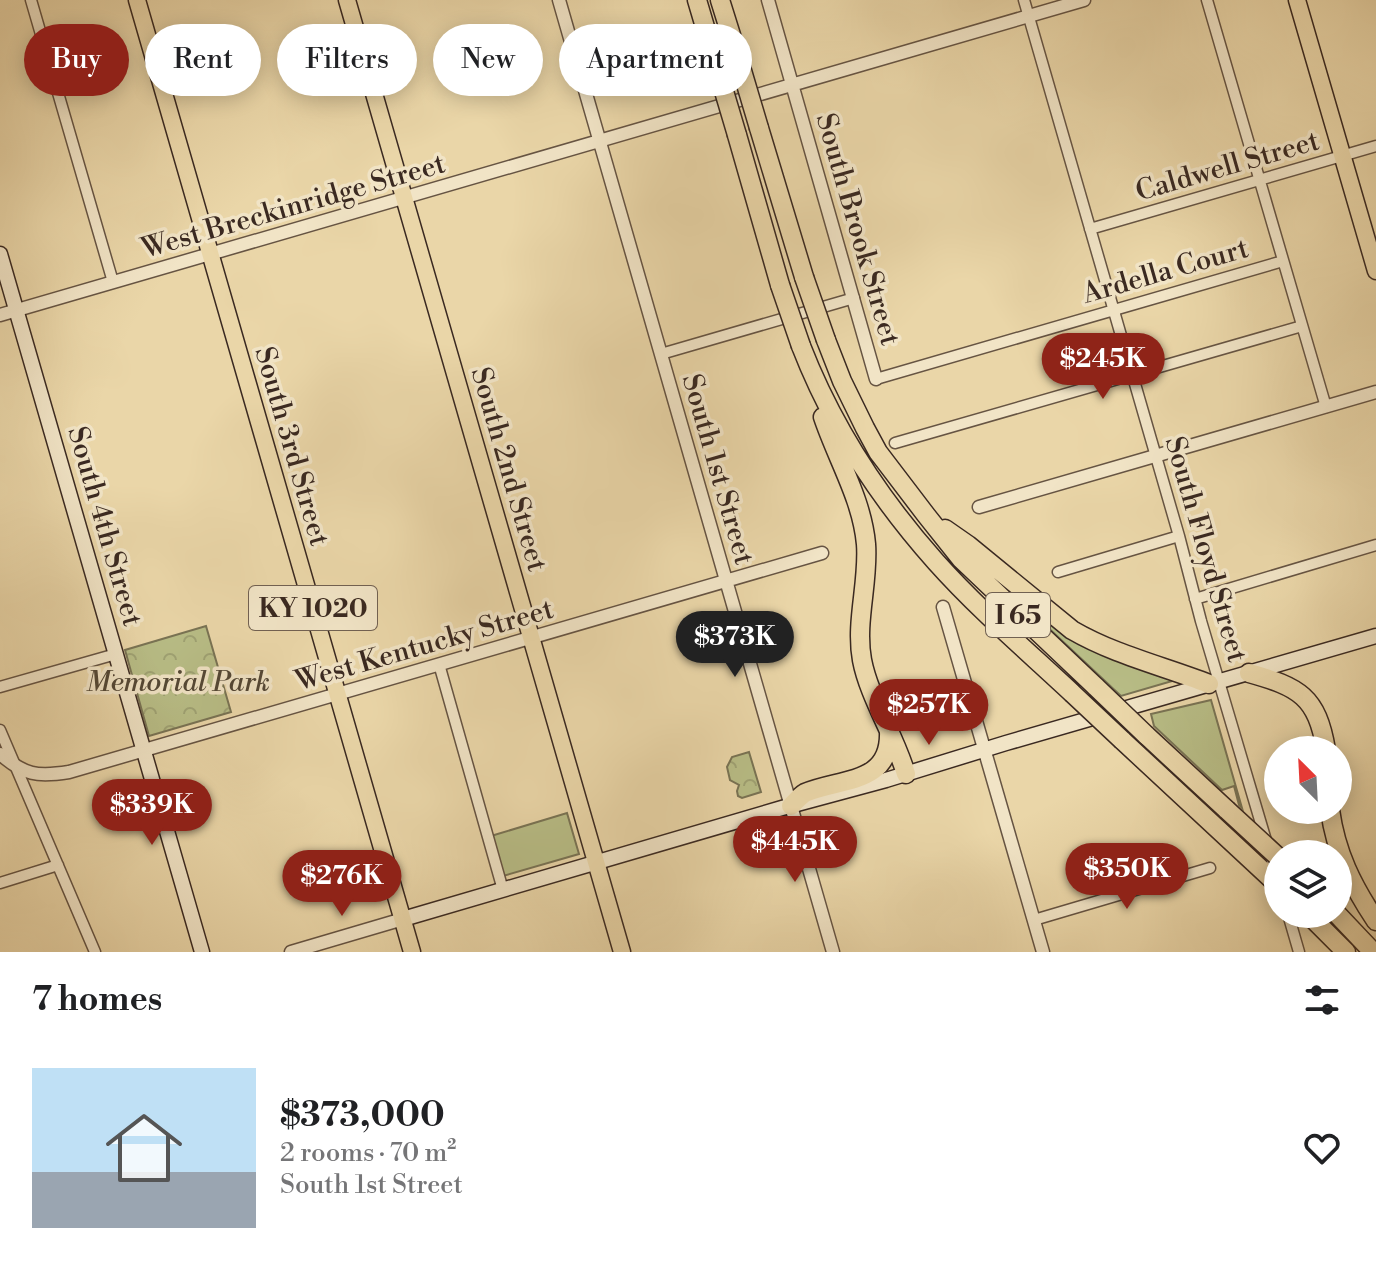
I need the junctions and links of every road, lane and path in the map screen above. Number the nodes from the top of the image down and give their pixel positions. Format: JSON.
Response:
{"nodes":[{"id":1,"x":31,"y":0,"type":"edge"},
{"id":2,"x":137,"y":0,"type":"edge"},
{"id":3,"x":347,"y":0,"type":"edge"},
{"id":4,"x":559,"y":0,"type":"edge"},
{"id":5,"x":697,"y":0,"type":"edge"},
{"id":6,"x":768,"y":0,"type":"edge"},
{"id":7,"x":1024,"y":0,"type":"edge"},
{"id":8,"x":1084,"y":0,"type":"edge"},
{"id":9,"x":1207,"y":0,"type":"edge"},
{"id":10,"x":1297,"y":0,"type":"edge"},
{"id":11,"x":721,"y":2,"type":"edge"},
{"id":12,"x":1029,"y":16,"type":"junction"},
{"id":13,"x":792,"y":85,"type":"junction"},
{"id":14,"x":599,"y":141,"type":"junction"},
{"id":15,"x":1376,"y":146,"type":"edge"},
{"id":16,"x":1343,"y":156,"type":"junction"},
{"id":17,"x":1260,"y":180,"type":"junction"},
{"id":18,"x":404,"y":197,"type":"junction"},
{"id":19,"x":1090,"y":229,"type":"junction"},
{"id":20,"x":0,"y":254,"type":"edge"},
{"id":21,"x":210,"y":254,"type":"junction"},
{"id":22,"x":1283,"y":261,"type":"junction"},
{"id":23,"x":1376,"y":271,"type":"edge"},
{"id":24,"x":113,"y":282,"type":"junction"},
{"id":25,"x":854,"y":298,"type":"junction"},
{"id":26,"x":17,"y":310,"type":"junction"},
{"id":27,"x":1114,"y":310,"type":"junction"},
{"id":28,"x":0,"y":315,"type":"edge"},
{"id":29,"x":1302,"y":326,"type":"junction"},
{"id":30,"x":661,"y":354,"type":"junction"},
{"id":31,"x":1132,"y":375,"type":"junction"},
{"id":32,"x":876,"y":379,"type":"joint"},
{"id":33,"x":1376,"y":392,"type":"edge"},
{"id":34,"x":1326,"y":407,"type":"junction"},
{"id":35,"x":840,"y":442,"type":"junction"},
{"id":36,"x":895,"y":443,"type":"dead end"},
{"id":37,"x":1156,"y":456,"type":"junction"},
{"id":38,"x":979,"y":507,"type":"dead end"},
{"id":39,"x":948,"y":536,"type":"junction"},
{"id":40,"x":1179,"y":536,"type":"junction"},
{"id":41,"x":1376,"y":545,"type":"edge"},
{"id":42,"x":822,"y":553,"type":"dead end"},
{"id":43,"x":1058,"y":572,"type":"dead end"},
{"id":44,"x":726,"y":581,"type":"junction"},
{"id":45,"x":1195,"y":599,"type":"junction"},
{"id":46,"x":943,"y":607,"type":"dead end"},
{"id":47,"x":1376,"y":636,"type":"edge"},
{"id":48,"x":532,"y":638,"type":"junction"},
{"id":49,"x":116,"y":654,"type":"junction"},
{"id":50,"x":439,"y":664,"type":"junction"},
{"id":51,"x":1249,"y":673,"type":"junction"},
{"id":52,"x":1214,"y":683,"type":"junction"},
{"id":53,"x":0,"y":687,"type":"edge"},
{"id":54,"x":338,"y":694,"type":"junction"},
{"id":55,"x":0,"y":730,"type":"edge"},
{"id":56,"x":889,"y":732,"type":"junction"},
{"id":57,"x":1323,"y":736,"type":"edge"},
{"id":58,"x":144,"y":750,"type":"junction"},
{"id":59,"x":984,"y":750,"type":"junction"},
{"id":60,"x":0,"y":754,"type":"edge"},
{"id":61,"x":15,"y":765,"type":"junction"},
{"id":62,"x":906,"y":774,"type":"junction"},
{"id":63,"x":791,"y":806,"type":"junction"},
{"id":64,"x":1333,"y":824,"type":"edge"},
{"id":65,"x":1264,"y":840,"type":"edge"},
{"id":66,"x":1264,"y":844,"type":"edge"},
{"id":67,"x":596,"y":863,"type":"junction"},
{"id":68,"x":58,"y":865,"type":"junction"},
{"id":69,"x":1210,"y":868,"type":"dead end"},
{"id":70,"x":1264,"y":870,"type":"edge"},
{"id":71,"x":0,"y":883,"type":"edge"},
{"id":72,"x":503,"y":890,"type":"junction"},
{"id":73,"x":403,"y":919,"type":"junction"},
{"id":74,"x":1034,"y":920,"type":"junction"},
{"id":75,"x":1376,"y":921,"type":"edge"},
{"id":76,"x":1292,"y":928,"type":"edge"},
{"id":77,"x":1323,"y":928,"type":"edge"},
{"id":78,"x":1350,"y":928,"type":"edge"},
{"id":79,"x":95,"y":952,"type":"edge"},
{"id":80,"x":202,"y":952,"type":"edge"},
{"id":81,"x":291,"y":952,"type":"edge"},
{"id":82,"x":412,"y":952,"type":"edge"},
{"id":83,"x":622,"y":952,"type":"edge"},
{"id":84,"x":833,"y":952,"type":"edge"},
{"id":85,"x":1043,"y":952,"type":"edge"},
{"id":86,"x":1299,"y":952,"type":"edge"},
{"id":87,"x":1346,"y":952,"type":"edge"},
{"id":88,"x":1373,"y":952,"type":"edge"}],
"edges":[{"from":1,"to":24,"type":"street"},
{"from":2,"to":21,"type":"main road","name":"South 3rd Street","number":"KY 1020"},
{"from":3,"to":18,"type":"main road","name":"South 2nd Street"},
{"from":4,"to":14,"type":"street","name":"South 1st Street"},
{"from":5,"to":35,"type":"highway","bridge":true},
{"from":6,"to":13,"type":"street","name":"South Brook Street"},
{"from":7,"to":12,"type":"street","name":"South Floyd Street"},
{"from":8,"to":12,"type":"street","name":"West Breckinridge Street"},
{"from":9,"to":17,"type":"street"},
{"from":10,"to":16,"type":"main road"},
{"from":11,"to":39,"type":"highway","bridge":true},
{"from":12,"to":13,"type":"street","name":"West Breckinridge Street"},
{"from":12,"to":19,"type":"street","name":"South Floyd Street"},
{"from":13,"to":14,"type":"street","name":"West Breckinridge Street"},
{"from":13,"to":25,"type":"street","name":"South Brook Street"},
{"from":14,"to":18,"type":"street","name":"West Breckinridge Street"},
{"from":14,"to":30,"type":"street","name":"South 1st Street"},
{"from":15,"to":16,"type":"street","name":"Caldwell Street"},
{"from":16,"to":17,"type":"street","name":"Caldwell Street"},
{"from":16,"to":23,"type":"main road"},
{"from":17,"to":19,"type":"street","name":"Caldwell Street"},
{"from":17,"to":22,"type":"street"},
{"from":18,"to":21,"type":"street","name":"West Breckinridge Street"},
{"from":18,"to":48,"type":"main road","name":"South 2nd Street"},
{"from":19,"to":27,"type":"street","name":"South Floyd Street"},
{"from":20,"to":26,"type":"main road","name":"South 4th Street"},
{"from":21,"to":24,"type":"street","name":"West Breckinridge Street"},
{"from":21,"to":54,"type":"main road","name":"South 3rd Street","number":"KY 1020"},
{"from":22,"to":27,"type":"street","name":"Ardella Court"},
{"from":22,"to":29,"type":"street"},
{"from":24,"to":26,"type":"street","name":"West Breckinridge Street"},
{"from":25,"to":30,"type":"street"},
{"from":25,"to":32,"type":"street","name":"South Brook Street"},
{"from":26,"to":28,"type":"street","name":"West Breckinridge Street"},
{"from":26,"to":49,"type":"main road","name":"South 4th Street"},
{"from":27,"to":31,"type":"street","name":"South Floyd Street"},
{"from":27,"to":32,"type":"street","name":"Ardella Court"},
{"from":29,"to":31,"type":"street"},
{"from":29,"to":34,"type":"street"},
{"from":30,"to":44,"type":"street","name":"South 1st Street"},
{"from":31,"to":36,"type":"street"},
{"from":31,"to":37,"type":"street","name":"South Floyd Street"},
{"from":33,"to":34,"type":"street"},
{"from":34,"to":37,"type":"street"},
{"from":35,"to":56,"type":"highway"},
{"from":35,"to":70,"type":"highway","number":"I 65","bridge":true},
{"from":37,"to":38,"type":"street"},
{"from":37,"to":40,"type":"street","name":"South Floyd Street"},
{"from":39,"to":52,"type":"highway"},
{"from":39,"to":66,"type":"highway","number":"I 65","bridge":true},
{"from":40,"to":43,"type":"street"},
{"from":40,"to":45,"type":"street","name":"South Floyd Street"},
{"from":41,"to":45,"type":"street"},
{"from":42,"to":44,"type":"street","name":"West Kentucky Street"},
{"from":44,"to":48,"type":"street","name":"West Kentucky Street"},
{"from":44,"to":63,"type":"street","name":"South 1st Street"},
{"from":45,"to":52,"type":"street","name":"South Floyd Street"},
{"from":46,"to":59,"type":"street"},
{"from":47,"to":51,"type":"main road"},
{"from":48,"to":50,"type":"street","name":"West Kentucky Street"},
{"from":48,"to":67,"type":"main road","name":"South 2nd Street"},
{"from":49,"to":53,"type":"street"},
{"from":49,"to":58,"type":"main road","name":"South 4th Street"},
{"from":50,"to":54,"type":"street","name":"West Kentucky Street"},
{"from":50,"to":72,"type":"street"},
{"from":51,"to":52,"type":"main road"},
{"from":51,"to":57,"type":"highway"},
{"from":52,"to":59,"type":"main road"},
{"from":52,"to":65,"type":"street","name":"South Floyd Street"},
{"from":54,"to":58,"type":"street","name":"West Kentucky Street"},
{"from":54,"to":73,"type":"main road","name":"South 3rd Street","number":"KY 1020"},
{"from":55,"to":61,"type":"street"},
{"from":56,"to":62,"type":"highway"},
{"from":56,"to":63,"type":"highway"},
{"from":58,"to":61,"type":"street","name":"West Kentucky Street"},
{"from":58,"to":80,"type":"main road","name":"South 4th Street"},
{"from":59,"to":62,"type":"main road"},
{"from":59,"to":74,"type":"street"},
{"from":60,"to":61,"type":"street","name":"West Kentucky Street"},
{"from":61,"to":68,"type":"street"},
{"from":62,"to":63,"type":"main road"},
{"from":63,"to":67,"type":"main road"},
{"from":63,"to":84,"type":"street","name":"South 1st Street"},
{"from":64,"to":75,"type":"highway"},
{"from":67,"to":72,"type":"main road"},
{"from":67,"to":83,"type":"main road","name":"South 2nd Street"},
{"from":68,"to":71,"type":"street"},
{"from":68,"to":79,"type":"street"},
{"from":69,"to":74,"type":"street"},
{"from":72,"to":73,"type":"main road"},
{"from":73,"to":81,"type":"street"},
{"from":73,"to":82,"type":"main road","name":"South 3rd Street","number":"KY 1020"},
{"from":74,"to":85,"type":"street"},
{"from":76,"to":86,"type":"street"},
{"from":77,"to":87,"type":"highway"},
{"from":78,"to":88,"type":"highway"}]}
